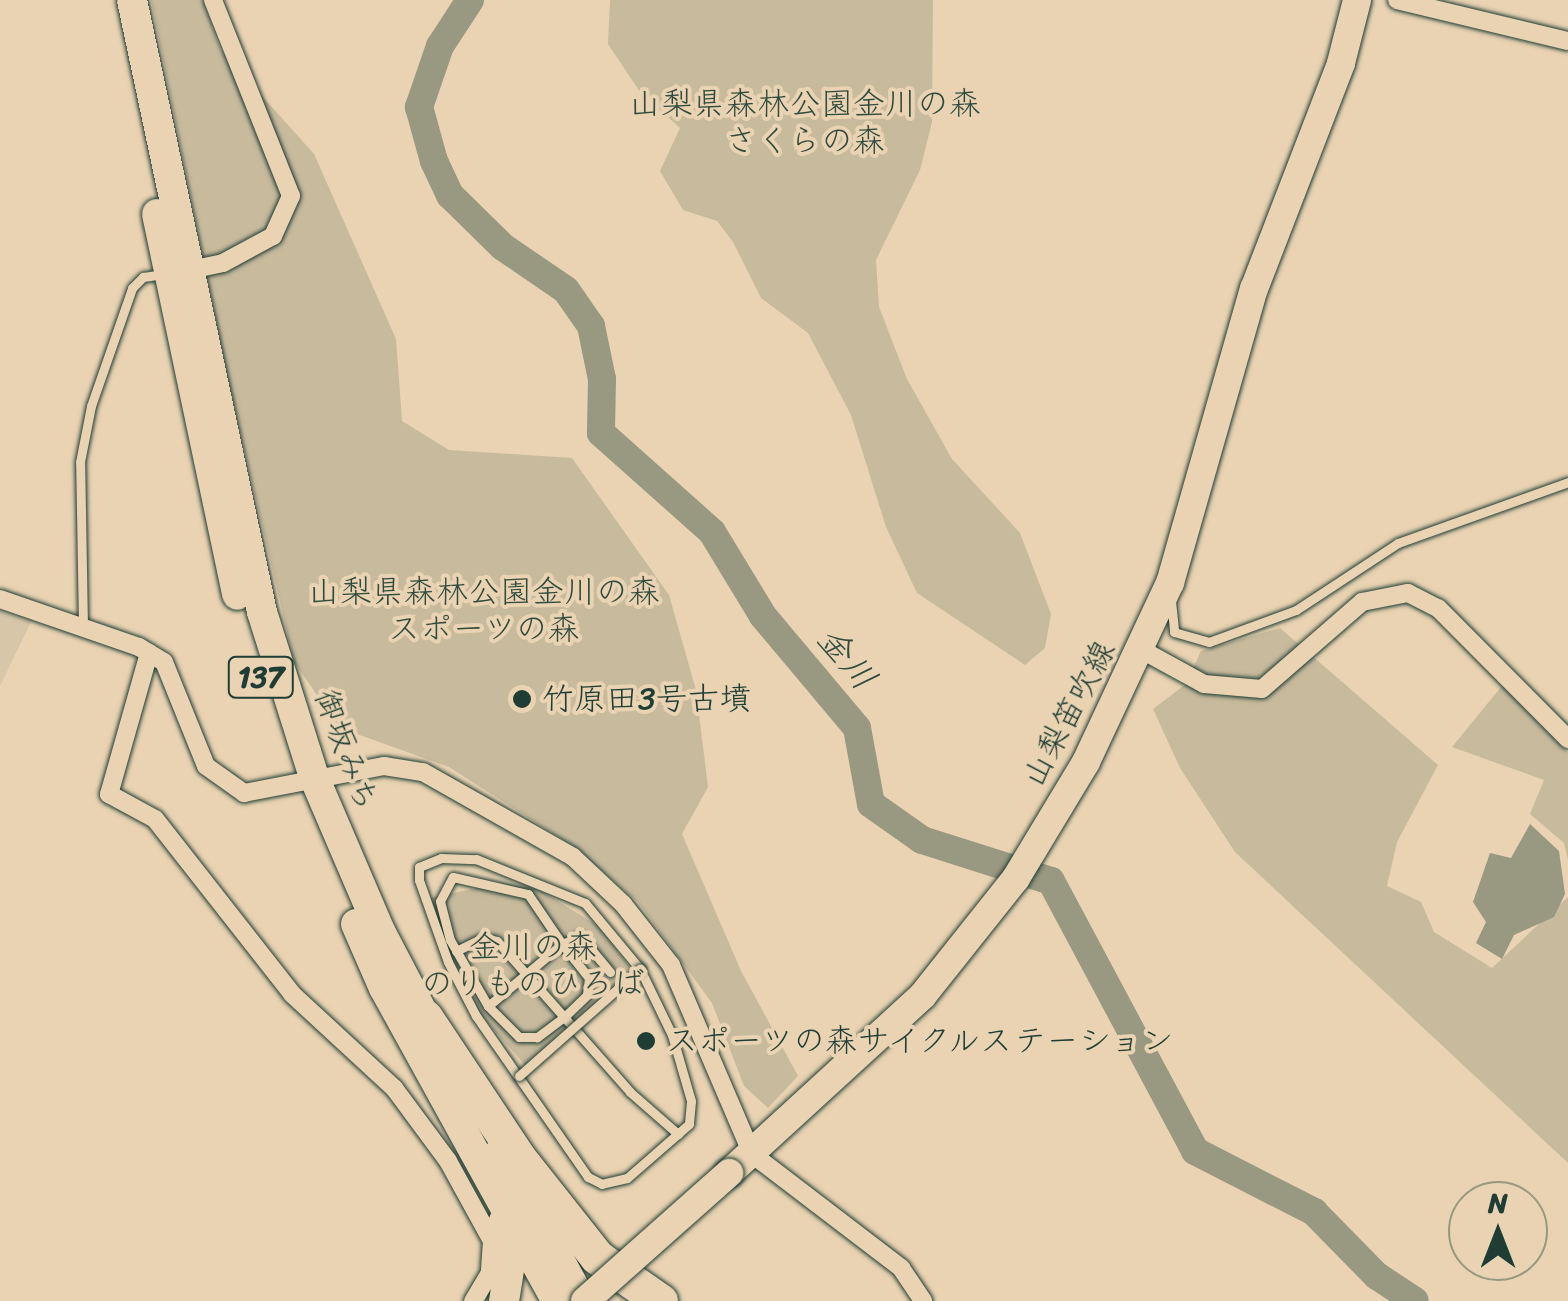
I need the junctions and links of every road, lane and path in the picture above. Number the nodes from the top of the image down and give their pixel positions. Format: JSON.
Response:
{"nodes":[{"id":1,"x":116,"y":0,"type":"edge"},
{"id":2,"x":132,"y":0,"type":"edge"},
{"id":3,"x":214,"y":0,"type":"edge"},
{"id":4,"x":1356,"y":0,"type":"edge"},
{"id":5,"x":1397,"y":0,"type":"edge"},
{"id":6,"x":1568,"y":40,"type":"edge"},
{"id":7,"x":179,"y":271,"type":"junction"},
{"id":8,"x":1568,"y":482,"type":"edge"},
{"id":9,"x":1170,"y":583,"type":"junction"},
{"id":10,"x":0,"y":599,"type":"edge"},
{"id":11,"x":83,"y":626,"type":"junction"},
{"id":12,"x":1142,"y":650,"type":"junction"},
{"id":13,"x":149,"y":653,"type":"junction"},
{"id":14,"x":1568,"y":739,"type":"edge"},
{"id":15,"x":306,"y":780,"type":"junction"},
{"id":16,"x":562,"y":944,"type":"junction"},
{"id":17,"x":456,"y":951,"type":"junction"},
{"id":18,"x":640,"y":969,"type":"junction"},
{"id":19,"x":610,"y":972,"type":"dead end"},
{"id":20,"x":527,"y":975,"type":"junction"},
{"id":21,"x":488,"y":1006,"type":"junction"},
{"id":22,"x":564,"y":1016,"type":"junction"},
{"id":23,"x":425,"y":1017,"type":"junction"},
{"id":24,"x":519,"y":1076,"type":"junction"},
{"id":25,"x":678,"y":1134,"type":"junction"},
{"id":26,"x":752,"y":1154,"type":"junction"},
{"id":27,"x":487,"y":1175,"type":"junction"},
{"id":28,"x":474,"y":1301,"type":"edge"},
{"id":29,"x":504,"y":1301,"type":"edge"},
{"id":30,"x":557,"y":1301,"type":"edge"},
{"id":31,"x":583,"y":1301,"type":"edge"},
{"id":32,"x":660,"y":1301,"type":"edge"},
{"id":33,"x":923,"y":1301,"type":"edge"}],
"edges":[{"from":1,"to":7,"type":"highway","name":"御坂みち","number":"137"},
{"from":2,"to":7,"type":"highway","name":"御坂みち","number":"137"},
{"from":3,"to":7,"type":"street"},
{"from":4,"to":9,"type":"main road","name":"山梨笛吹線"},
{"from":5,"to":6,"type":"street"},
{"from":7,"to":11,"type":"lane"},
{"from":7,"to":15,"type":"highway","name":"御坂みち","number":"137"},
{"from":8,"to":9,"type":"lane"},
{"from":9,"to":12,"type":"main road","name":"山梨笛吹線"},
{"from":10,"to":11,"type":"street"},
{"from":11,"to":13,"type":"street"},
{"from":12,"to":14,"type":"street"},
{"from":12,"to":26,"type":"main road","name":"山梨笛吹線"},
{"from":13,"to":15,"type":"street"},
{"from":13,"to":28,"type":"street"},
{"from":15,"to":23,"type":"highway","name":"御坂みち","number":"137"},
{"from":15,"to":26,"type":"street"},
{"from":15,"to":27,"type":"highway","name":"御坂みち","number":"137"},
{"from":16,"to":17,"type":"lane"},
{"from":16,"to":19,"type":"lane"},
{"from":16,"to":20,"type":"lane"},
{"from":16,"to":22,"type":"lane"},
{"from":17,"to":20,"type":"lane"},
{"from":17,"to":21,"type":"lane"},
{"from":18,"to":24,"type":"lane","bridge":true},
{"from":18,"to":24,"type":"lane"},
{"from":18,"to":25,"type":"lane"},
{"from":20,"to":21,"type":"lane"},
{"from":20,"to":22,"type":"lane"},
{"from":21,"to":22,"type":"lane"},
{"from":22,"to":25,"type":"lane"},
{"from":23,"to":31,"type":"highway","name":"御坂みち","number":"137"},
{"from":23,"to":32,"type":"highway"},
{"from":24,"to":25,"type":"lane"},
{"from":26,"to":31,"type":"main road","name":"山梨笛吹線","bridge":true},
{"from":26,"to":33,"type":"street"},
{"from":27,"to":29,"type":"highway"},
{"from":27,"to":30,"type":"highway","name":"御坂みち","number":"137"}]}
